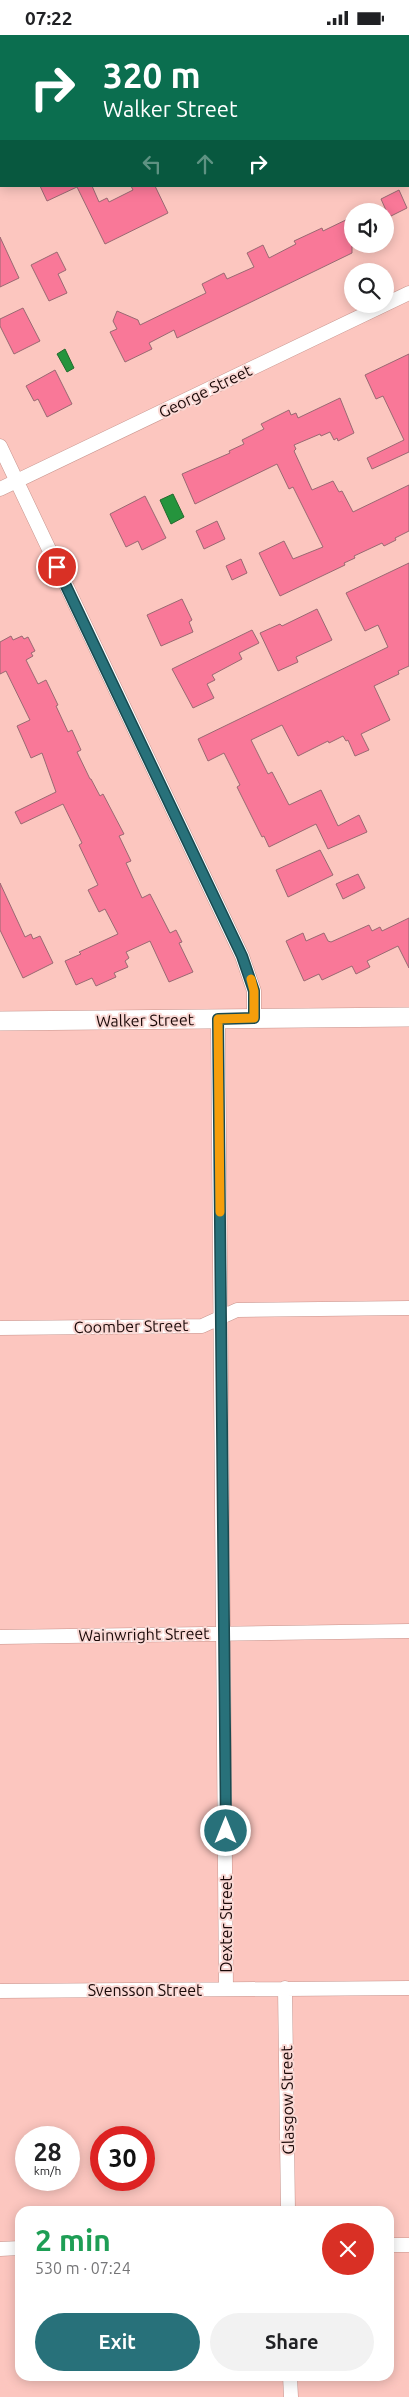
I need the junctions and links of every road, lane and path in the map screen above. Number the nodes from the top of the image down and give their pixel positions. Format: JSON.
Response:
{"nodes":[{"id":1,"x":409,"y":293,"type":"edge"},
{"id":2,"x":0,"y":446,"type":"edge"},
{"id":3,"x":17,"y":481,"type":"junction"},
{"id":4,"x":0,"y":489,"type":"edge"},
{"id":5,"x":409,"y":1017,"type":"edge"},
{"id":6,"x":254,"y":1018,"type":"junction"},
{"id":7,"x":218,"y":1019,"type":"junction"},
{"id":8,"x":0,"y":1021,"type":"edge"},
{"id":9,"x":409,"y":1308,"type":"edge"},
{"id":10,"x":221,"y":1316,"type":"junction"},
{"id":11,"x":0,"y":1328,"type":"edge"},
{"id":12,"x":409,"y":1631,"type":"edge"},
{"id":13,"x":225,"y":1632,"type":"junction"},
{"id":14,"x":0,"y":1637,"type":"edge"},
{"id":15,"x":285,"y":1988,"type":"junction"},
{"id":16,"x":409,"y":1988,"type":"edge"},
{"id":17,"x":226,"y":1989,"type":"junction"},
{"id":18,"x":0,"y":1991,"type":"edge"},
{"id":19,"x":288,"y":2206,"type":"edge"},
{"id":20,"x":394,"y":2245,"type":"edge"},
{"id":21,"x":409,"y":2245,"type":"edge"},
{"id":22,"x":0,"y":2249,"type":"edge"},
{"id":23,"x":15,"y":2249,"type":"edge"},
{"id":24,"x":290,"y":2381,"type":"edge"},
{"id":25,"x":291,"y":2397,"type":"edge"}],
"edges":[{"from":1,"to":3,"type":"street","name":"George Street"},
{"from":2,"to":3,"type":"street"},
{"from":3,"to":4,"type":"street","name":"George Street"},
{"from":3,"to":6,"type":"street"},
{"from":5,"to":6,"type":"main road","name":"Walker Street"},
{"from":6,"to":7,"type":"main road","name":"Walker Street"},
{"from":7,"to":8,"type":"main road","name":"Walker Street"},
{"from":7,"to":10,"type":"street","name":"Dexter Street"},
{"from":9,"to":10,"type":"street","name":"Coomber Street"},
{"from":10,"to":11,"type":"street","name":"Coomber Street"},
{"from":10,"to":13,"type":"street","name":"Dexter Street"},
{"from":12,"to":13,"type":"street","name":"Wainwright Street"},
{"from":13,"to":14,"type":"street","name":"Wainwright Street"},
{"from":13,"to":17,"type":"street","name":"Dexter Street"},
{"from":15,"to":16,"type":"street","name":"Svensson Street"},
{"from":15,"to":17,"type":"street","name":"Svensson Street"},
{"from":15,"to":19,"type":"street","name":"Glasgow Street"},
{"from":17,"to":18,"type":"street","name":"Svensson Street"},
{"from":20,"to":21,"type":"street"},
{"from":22,"to":23,"type":"street"},
{"from":24,"to":25,"type":"street"}]}
